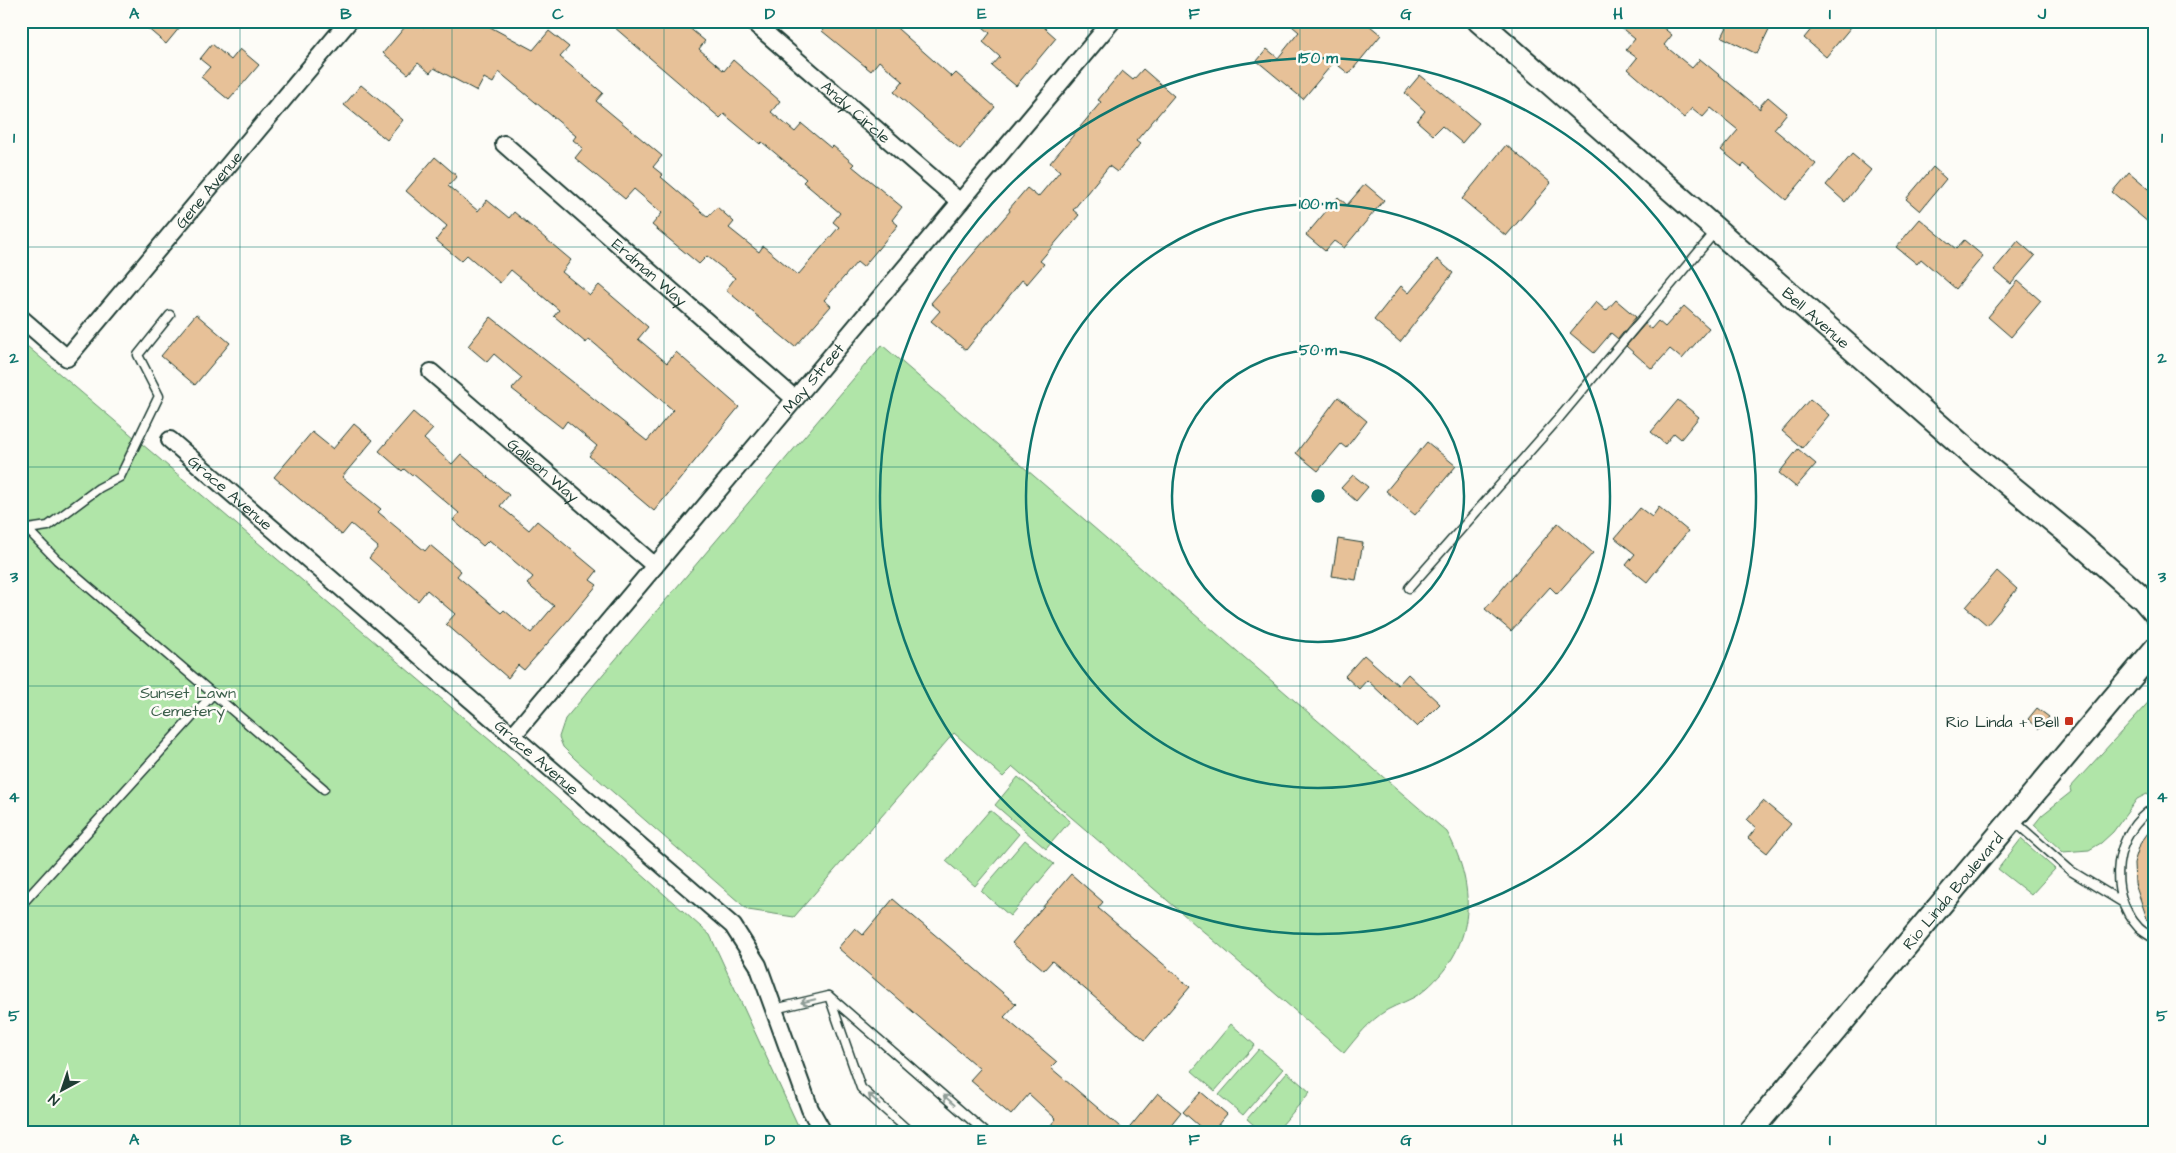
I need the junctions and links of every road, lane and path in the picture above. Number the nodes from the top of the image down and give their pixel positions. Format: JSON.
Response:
{"nodes":[{"id":1,"x":349,"y":21,"type":"edge"},
{"id":2,"x":752,"y":21,"type":"edge"},
{"id":3,"x":1479,"y":21,"type":"edge"},
{"id":4,"x":1108,"y":23,"type":"edge"},
{"id":5,"x":504,"y":144,"type":"dead end"},
{"id":6,"x":960,"y":202,"type":"junction"},
{"id":7,"x":1716,"y":230,"type":"junction"},
{"id":8,"x":170,"y":315,"type":"dead end"},
{"id":9,"x":21,"y":318,"type":"edge"},
{"id":10,"x":431,"y":372,"type":"dead end"},
{"id":11,"x":795,"y":399,"type":"junction"},
{"id":12,"x":170,"y":440,"type":"dead end"},
{"id":13,"x":24,"y":530,"type":"edge"},
{"id":14,"x":655,"y":566,"type":"junction"},
{"id":15,"x":1409,"y":588,"type":"dead end"},
{"id":16,"x":2155,"y":612,"type":"edge"},
{"id":17,"x":2155,"y":649,"type":"edge"},
{"id":18,"x":213,"y":694,"type":"junction"},
{"id":19,"x":514,"y":734,"type":"junction"},
{"id":20,"x":324,"y":789,"type":"dead end"},
{"id":21,"x":2155,"y":807,"type":"edge"},
{"id":22,"x":2012,"y":820,"type":"junction"},
{"id":23,"x":2122,"y":902,"type":"junction"},
{"id":24,"x":21,"y":905,"type":"edge"},
{"id":25,"x":2155,"y":939,"type":"edge"},
{"id":26,"x":829,"y":996,"type":"junction"},
{"id":27,"x":774,"y":1009,"type":"junction"},
{"id":28,"x":823,"y":1132,"type":"edge"},
{"id":29,"x":910,"y":1132,"type":"edge"},
{"id":30,"x":985,"y":1132,"type":"edge"},
{"id":31,"x":1750,"y":1132,"type":"edge"}],
"edges":[{"from":1,"to":9,"type":"street","name":"Gene Avenue"},
{"from":2,"to":6,"type":"street","name":"Andy Circle"},
{"from":3,"to":7,"type":"main road","name":"Bell Avenue"},
{"from":4,"to":6,"type":"street","name":"May Street"},
{"from":5,"to":11,"type":"street","name":"Erdman Way"},
{"from":6,"to":11,"type":"street","name":"May Street"},
{"from":7,"to":15,"type":"lane"},
{"from":7,"to":16,"type":"main road","name":"Bell Avenue"},
{"from":8,"to":13,"type":"lane"},
{"from":10,"to":14,"type":"street","name":"Galleon Way"},
{"from":11,"to":14,"type":"street","name":"May Street"},
{"from":12,"to":19,"type":"street","name":"Grace Avenue"},
{"from":13,"to":18,"type":"lane"},
{"from":14,"to":19,"type":"street","name":"May Street"},
{"from":17,"to":22,"type":"main road","name":"Rio Linda Boulevard"},
{"from":18,"to":20,"type":"lane"},
{"from":18,"to":24,"type":"lane"},
{"from":19,"to":27,"type":"street","name":"Grace Avenue"},
{"from":21,"to":23,"type":"lane"},
{"from":22,"to":23,"type":"lane"},
{"from":22,"to":31,"type":"main road","name":"Rio Linda Boulevard"},
{"from":23,"to":25,"type":"lane"},
{"from":26,"to":27,"type":"lane","one_way":true},
{"from":29,"to":26,"type":"lane","one_way":true},
{"from":30,"to":26,"type":"lane","one_way":true},
{"from":27,"to":28,"type":"street","name":"Grace Avenue"}]}
